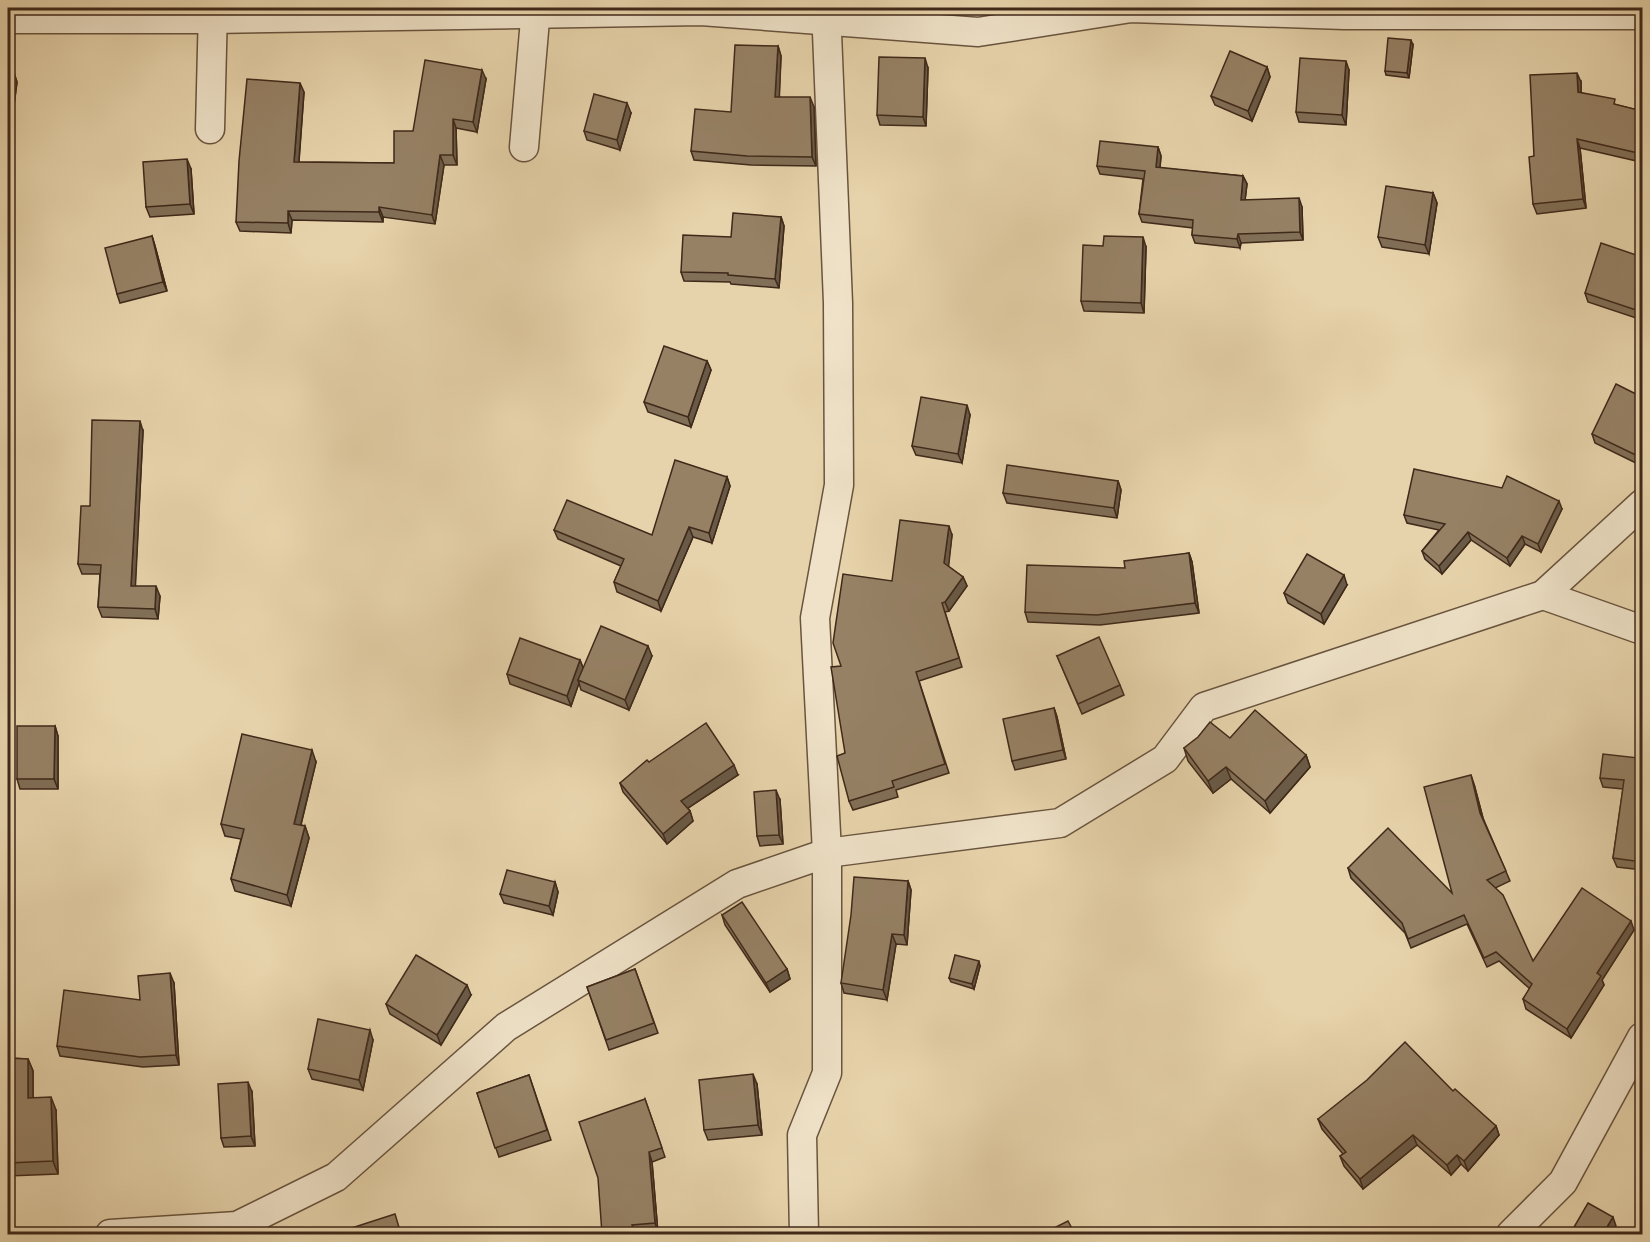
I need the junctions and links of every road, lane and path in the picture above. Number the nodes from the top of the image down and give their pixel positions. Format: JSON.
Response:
{"nodes":[{"id":1,"x":536,"y":11,"type":"edge"},
{"id":2,"x":213,"y":13,"type":"edge"},
{"id":3,"x":826,"y":14,"type":"edge"},
{"id":4,"x":1642,"y":15,"type":"edge"},
{"id":5,"x":8,"y":19,"type":"edge"},
{"id":6,"x":210,"y":129,"type":"dead end"},
{"id":7,"x":524,"y":147,"type":"dead end"},
{"id":8,"x":1642,"y":504,"type":"edge"},
{"id":9,"x":1543,"y":595,"type":"junction"},
{"id":10,"x":1642,"y":630,"type":"edge"},
{"id":11,"x":827,"y":854,"type":"junction"},
{"id":12,"x":1642,"y":1037,"type":"edge"},
{"id":13,"x":110,"y":1234,"type":"edge"},
{"id":14,"x":804,"y":1234,"type":"edge"},
{"id":15,"x":1512,"y":1234,"type":"edge"}],
"edges":[{"from":1,"to":2,"type":"street"},
{"from":1,"to":3,"type":"street"},
{"from":1,"to":7,"type":"street"},
{"from":2,"to":5,"type":"street"},
{"from":2,"to":6,"type":"street"},
{"from":3,"to":4,"type":"street"},
{"from":3,"to":11,"type":"street"},
{"from":8,"to":9,"type":"street"},
{"from":9,"to":10,"type":"street"},
{"from":9,"to":11,"type":"street"},
{"from":11,"to":13,"type":"street"},
{"from":11,"to":14,"type":"street"},
{"from":12,"to":15,"type":"street"}]}
